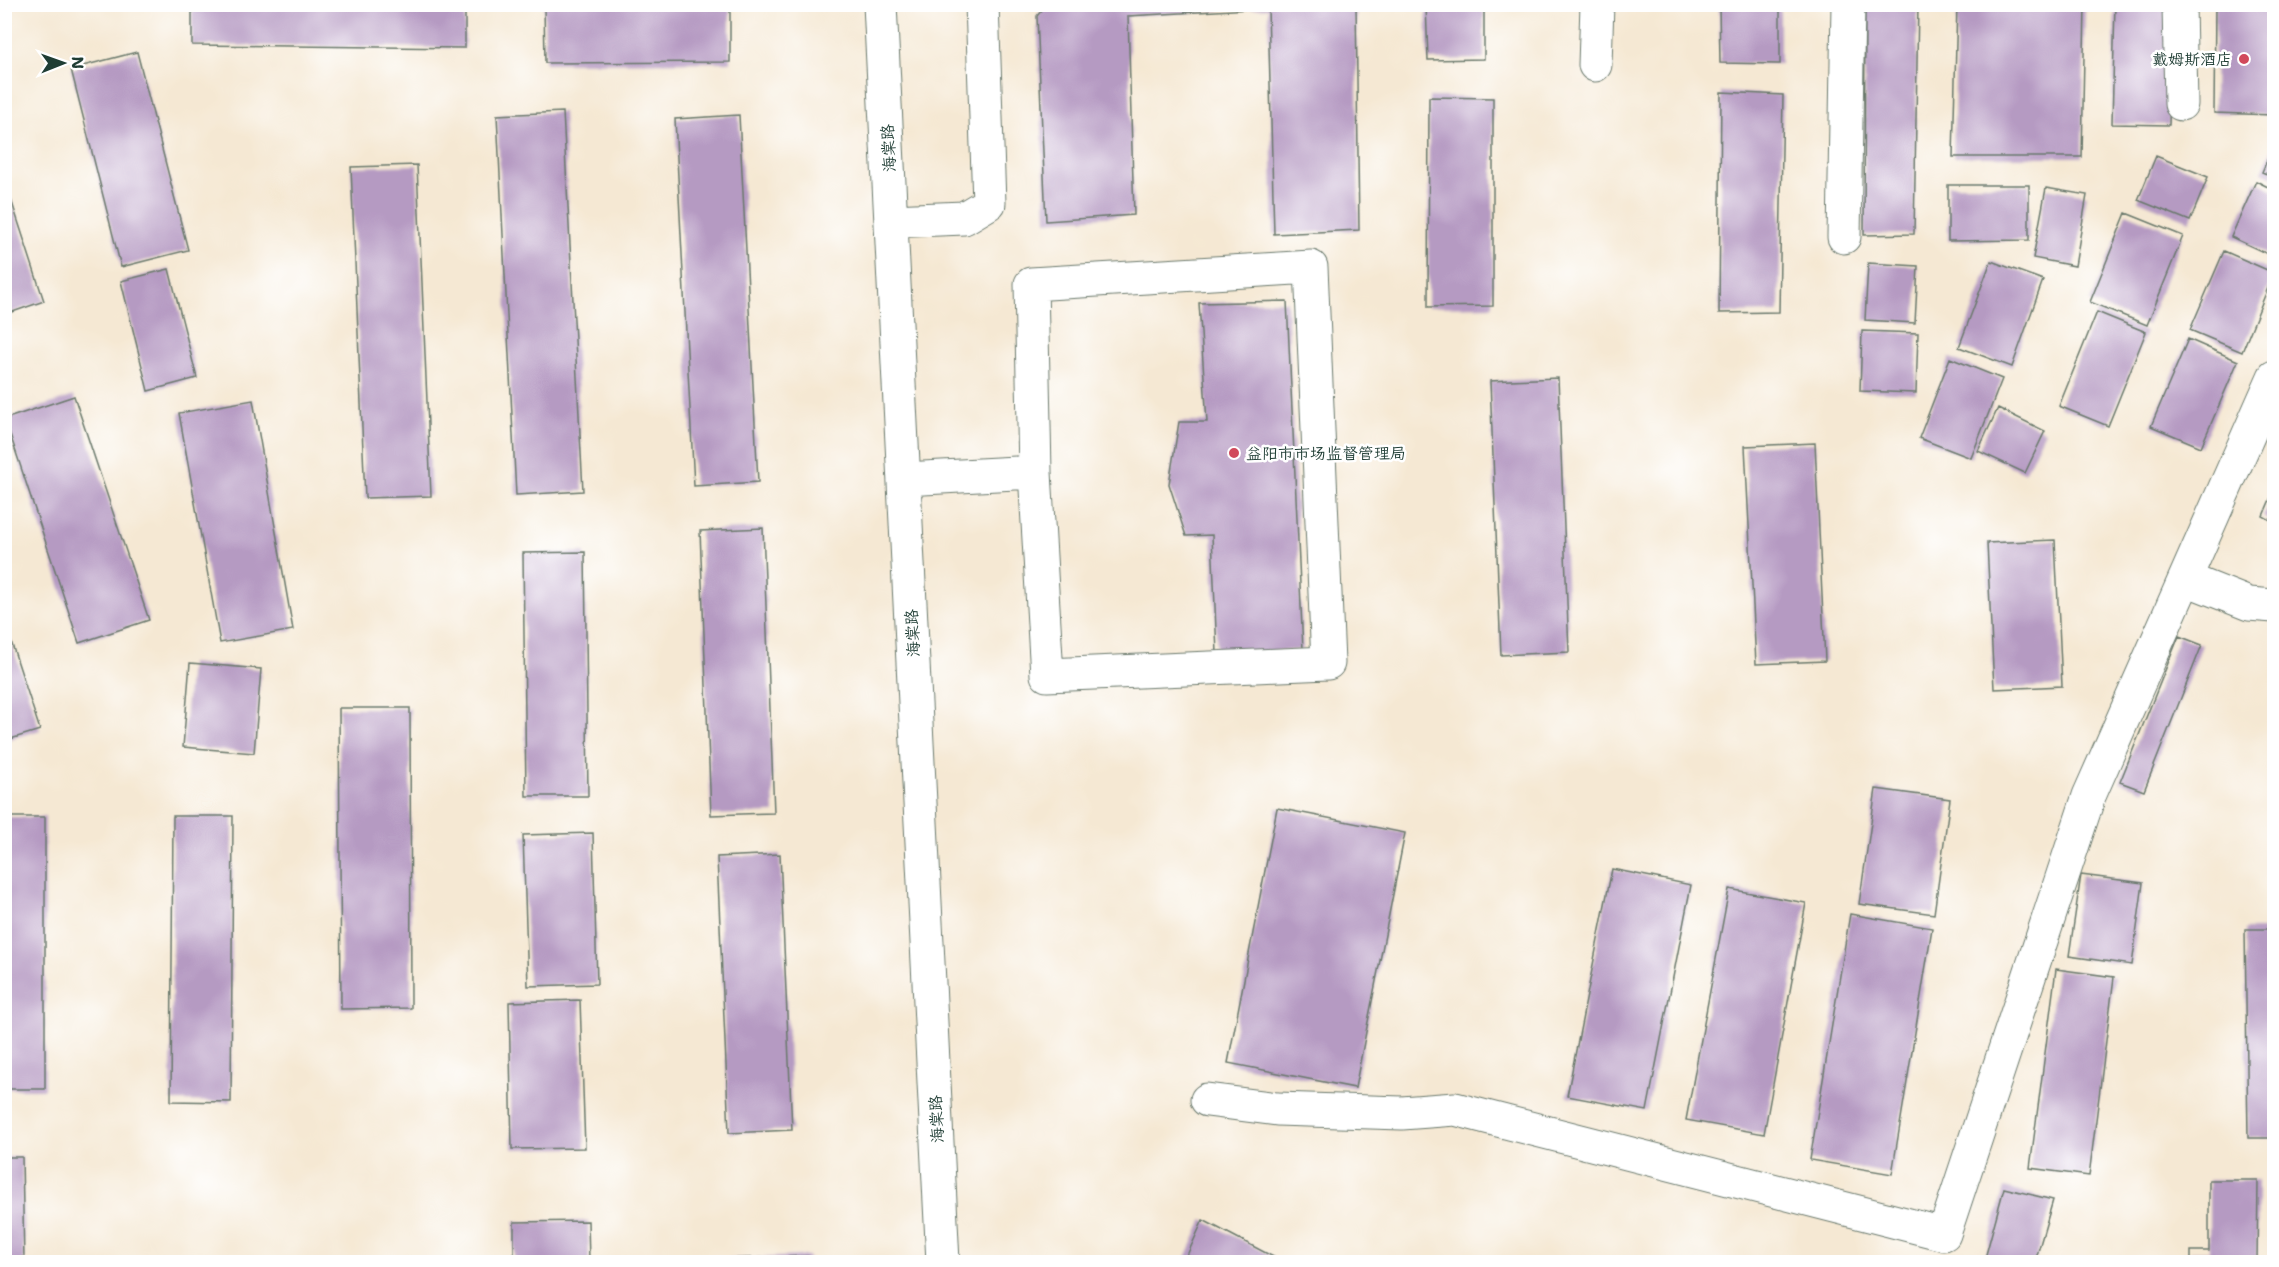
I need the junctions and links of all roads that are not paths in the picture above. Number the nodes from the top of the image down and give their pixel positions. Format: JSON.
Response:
{"nodes":[{"id":1,"x":880,"y":4,"type":"edge"},
{"id":2,"x":982,"y":4,"type":"edge"},
{"id":3,"x":1597,"y":4,"type":"edge"},
{"id":4,"x":1848,"y":4,"type":"edge"},
{"id":5,"x":2179,"y":4,"type":"edge"},
{"id":6,"x":1595,"y":65,"type":"dead end"},
{"id":7,"x":2181,"y":104,"type":"dead end"},
{"id":8,"x":891,"y":220,"type":"junction"},
{"id":9,"x":1844,"y":237,"type":"dead end"},
{"id":10,"x":2274,"y":377,"type":"edge"},
{"id":11,"x":1035,"y":472,"type":"junction"},
{"id":12,"x":905,"y":479,"type":"junction"},
{"id":13,"x":2186,"y":579,"type":"junction"},
{"id":14,"x":2274,"y":606,"type":"edge"},
{"id":15,"x":1208,"y":1100,"type":"dead end"},
{"id":16,"x":944,"y":1263,"type":"edge"}],
"edges":[{"from":1,"to":8,"type":"street","name":"海棠路"},
{"from":2,"to":8,"type":"street"},
{"from":3,"to":6,"type":"street"},
{"from":4,"to":9,"type":"street"},
{"from":5,"to":7,"type":"street"},
{"from":8,"to":12,"type":"street","name":"海棠路"},
{"from":10,"to":13,"type":"street"},
{"from":11,"to":11,"type":"street"},
{"from":11,"to":12,"type":"street"},
{"from":12,"to":16,"type":"street","name":"海棠路"},
{"from":13,"to":14,"type":"street"},
{"from":13,"to":15,"type":"street"}]}
